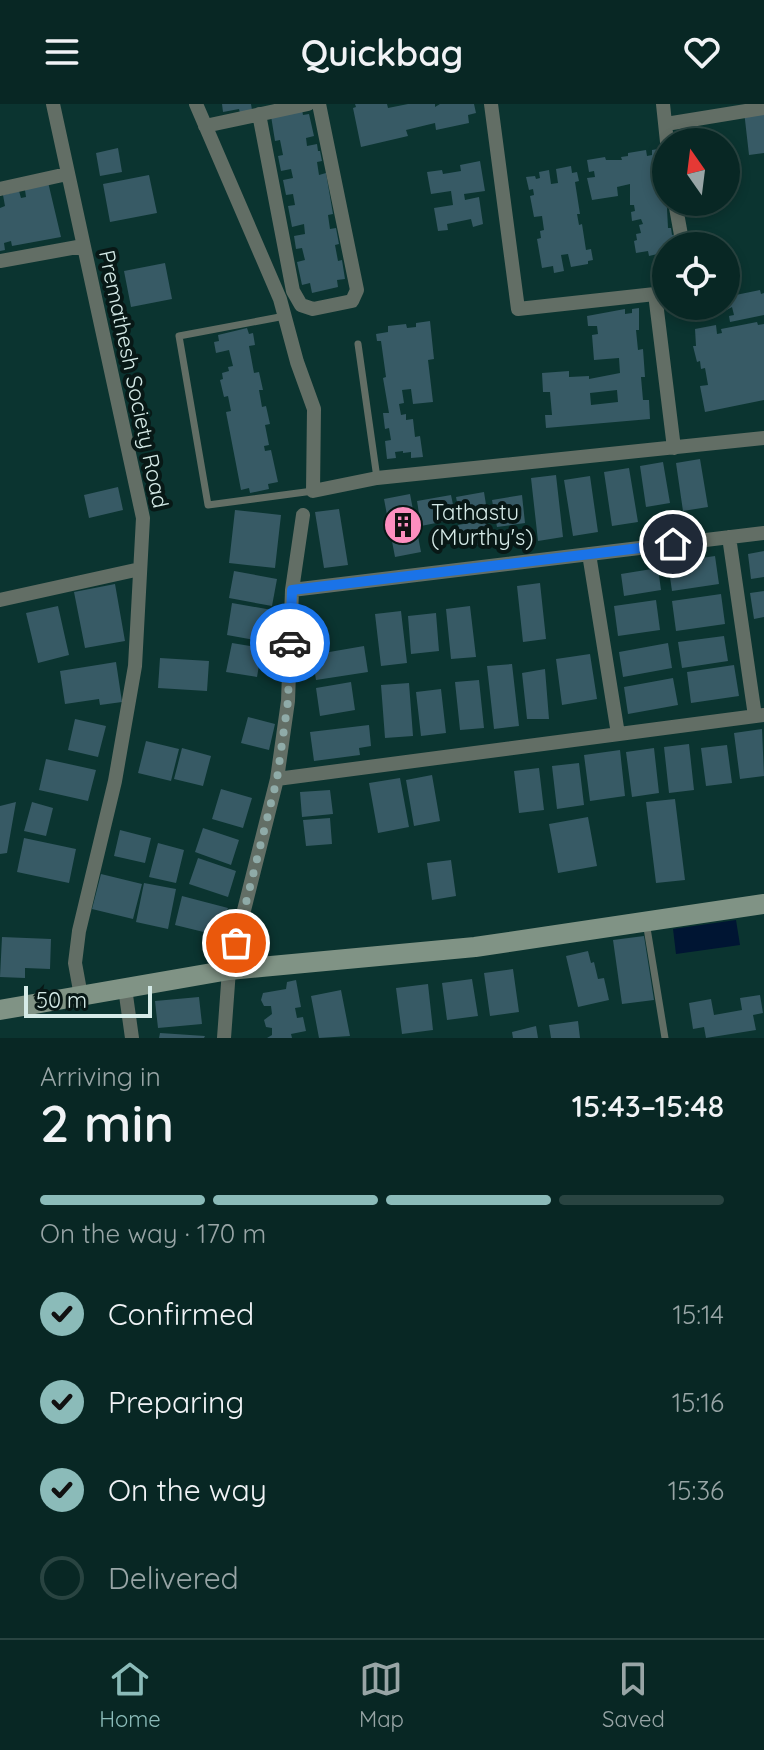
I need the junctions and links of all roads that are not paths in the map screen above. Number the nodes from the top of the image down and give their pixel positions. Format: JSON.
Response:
{"nodes":[{"id":1,"x":53,"y":104,"type":"edge"},
{"id":2,"x":196,"y":104,"type":"edge"},
{"id":3,"x":308,"y":104,"type":"edge"},
{"id":4,"x":319,"y":104,"type":"edge"},
{"id":5,"x":491,"y":104,"type":"edge"},
{"id":6,"x":663,"y":104,"type":"edge"},
{"id":7,"x":764,"y":108,"type":"edge"},
{"id":8,"x":259,"y":114,"type":"junction"},
{"id":9,"x":666,"y":124,"type":"junction"},
{"id":10,"x":205,"y":126,"type":"junction"},
{"id":11,"x":666,"y":128,"type":"edge"},
{"id":12,"x":67,"y":174,"type":"junction"},
{"id":13,"x":0,"y":189,"type":"edge"},
{"id":14,"x":83,"y":246,"type":"junction"},
{"id":15,"x":0,"y":261,"type":"edge"},
{"id":16,"x":652,"y":291,"type":"edge"},
{"id":17,"x":285,"y":316,"type":"junction"},
{"id":18,"x":663,"y":320,"type":"edge"},
{"id":19,"x":358,"y":344,"type":"dead end"},
{"id":20,"x":764,"y":438,"type":"edge"},
{"id":21,"x":674,"y":448,"type":"junction"},
{"id":22,"x":377,"y":478,"type":"junction"},
{"id":23,"x":313,"y":491,"type":"junction"},
{"id":24,"x":303,"y":515,"type":"dead end"},
{"id":25,"x":764,"y":533,"type":"edge"},
{"id":26,"x":729,"y":537,"type":"junction"},
{"id":27,"x":589,"y":554,"type":"junction"},
{"id":28,"x":140,"y":569,"type":"junction"},
{"id":29,"x":292,"y":590,"type":"junction"},
{"id":30,"x":0,"y":600,"type":"edge"},
{"id":31,"x":759,"y":716,"type":"edge"},
{"id":32,"x":618,"y":734,"type":"junction"},
{"id":33,"x":277,"y":779,"type":"junction"},
{"id":34,"x":764,"y":904,"type":"edge"},
{"id":35,"x":645,"y":922,"type":"junction"},
{"id":36,"x":229,"y":970,"type":"junction"},
{"id":37,"x":125,"y":988,"type":"junction"},
{"id":38,"x":81,"y":996,"type":"junction"},
{"id":39,"x":0,"y":1010,"type":"edge"},
{"id":40,"x":132,"y":1038,"type":"edge"},
{"id":41,"x":224,"y":1038,"type":"edge"},
{"id":42,"x":665,"y":1038,"type":"edge"}],
"edges":[{"from":1,"to":12,"type":"street","name":"Premathesh Society Road"},
{"from":2,"to":10,"type":"street"},
{"from":3,"to":8,"type":"street"},
{"from":4,"to":8,"type":"street"},
{"from":5,"to":16,"type":"street"},
{"from":6,"to":9,"type":"street"},
{"from":7,"to":9,"type":"street"},
{"from":8,"to":10,"type":"street"},
{"from":9,"to":11,"type":"street"},
{"from":10,"to":17,"type":"street"},
{"from":12,"to":13,"type":"street"},
{"from":12,"to":14,"type":"street","name":"Premathesh Society Road"},
{"from":14,"to":15,"type":"street"},
{"from":14,"to":28,"type":"street","name":"Premathesh Society Road"},
{"from":17,"to":23,"type":"street"},
{"from":17,"to":23,"type":"lane"},
{"from":18,"to":21,"type":"street"},
{"from":19,"to":22,"type":"lane"},
{"from":20,"to":21,"type":"street"},
{"from":21,"to":22,"type":"street"},
{"from":22,"to":23,"type":"street"},
{"from":24,"to":29,"type":"street"},
{"from":25,"to":26,"type":"street"},
{"from":26,"to":27,"type":"street"},
{"from":26,"to":31,"type":"street"},
{"from":27,"to":29,"type":"street"},
{"from":27,"to":32,"type":"street"},
{"from":28,"to":30,"type":"street"},
{"from":28,"to":38,"type":"street","name":"Premathesh Society Road"},
{"from":29,"to":33,"type":"street"},
{"from":31,"to":32,"type":"street"},
{"from":32,"to":33,"type":"street"},
{"from":33,"to":36,"type":"street"},
{"from":34,"to":35,"type":"street"},
{"from":35,"to":36,"type":"street"},
{"from":35,"to":42,"type":"lane"},
{"from":36,"to":37,"type":"street"},
{"from":36,"to":41,"type":"street"},
{"from":37,"to":38,"type":"street"},
{"from":37,"to":40,"type":"street"},
{"from":38,"to":39,"type":"street"}]}
